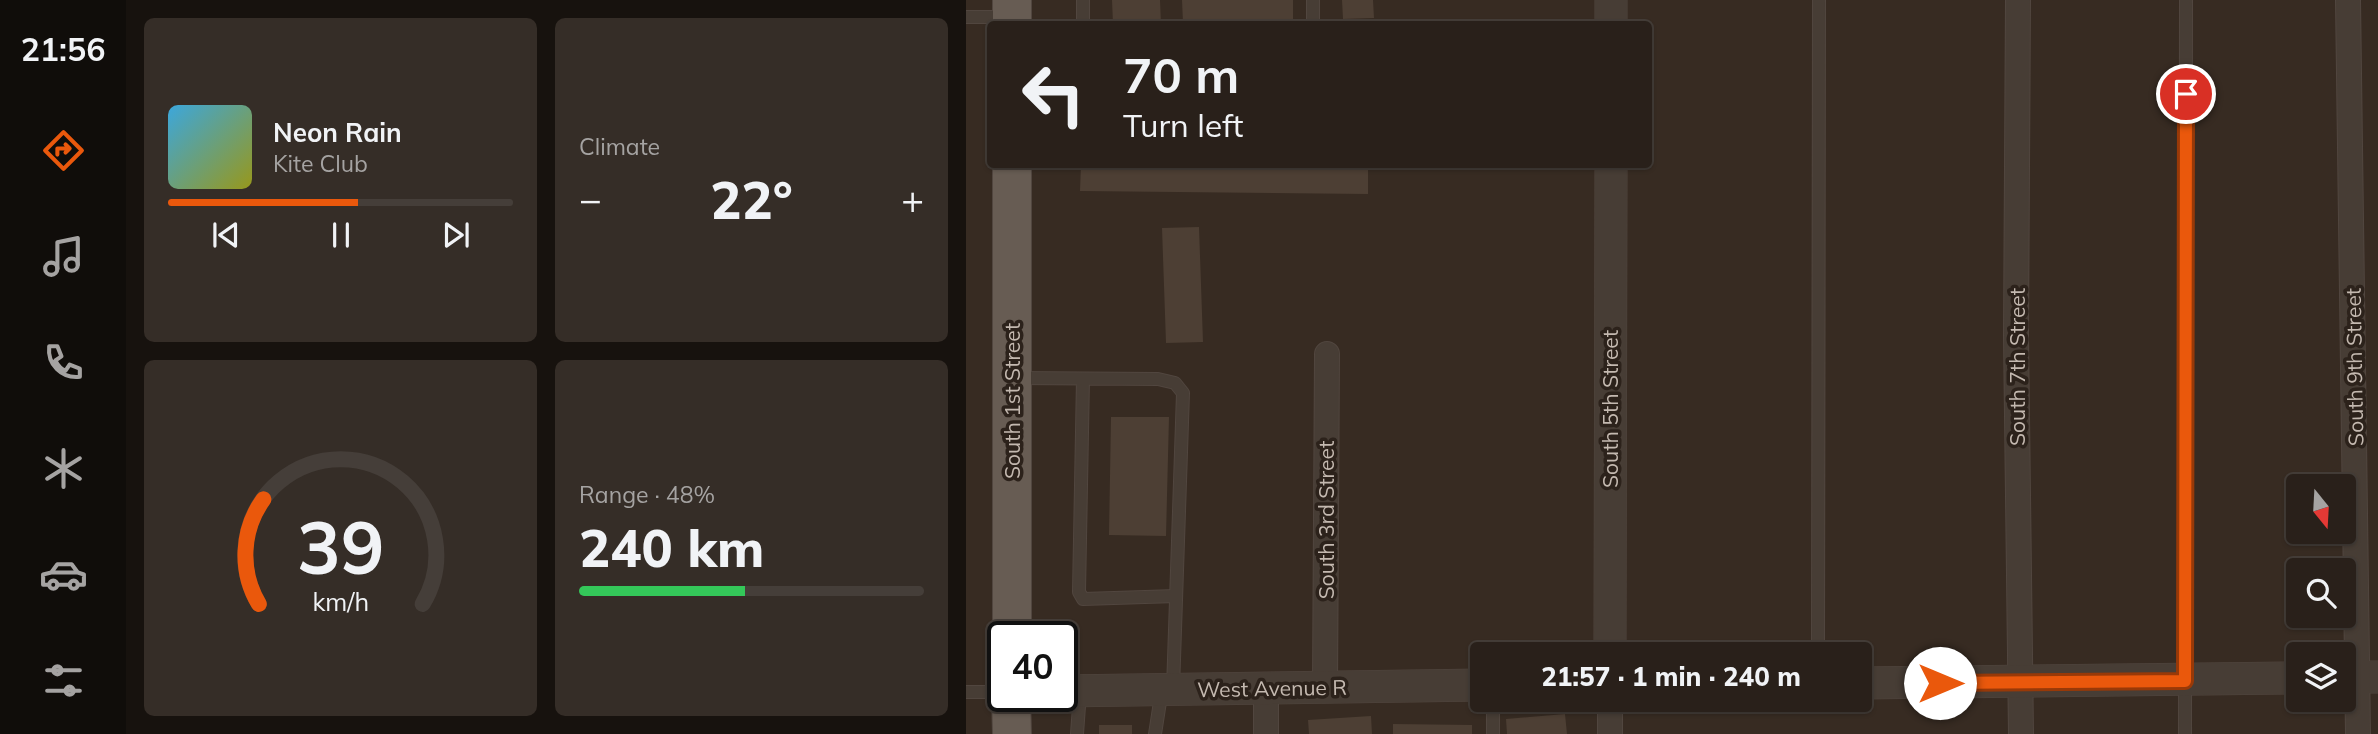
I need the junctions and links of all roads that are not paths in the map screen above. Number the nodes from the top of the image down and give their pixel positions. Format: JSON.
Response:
{"nodes":[{"id":1,"x":1083,"y":0,"type":"edge"},
{"id":2,"x":1314,"y":0,"type":"edge"},
{"id":3,"x":1611,"y":0,"type":"edge"},
{"id":4,"x":1819,"y":0,"type":"edge"},
{"id":5,"x":2018,"y":0,"type":"edge"},
{"id":6,"x":2186,"y":0,"type":"edge"},
{"id":7,"x":2348,"y":0,"type":"edge"},
{"id":8,"x":1012,"y":14,"type":"edge"},
{"id":9,"x":966,"y":17,"type":"edge"},
{"id":10,"x":1083,"y":21,"type":"edge"},
{"id":11,"x":1313,"y":21,"type":"edge"},
{"id":12,"x":1611,"y":21,"type":"edge"},
{"id":13,"x":1012,"y":168,"type":"edge"},
{"id":14,"x":1611,"y":168,"type":"edge"},
{"id":15,"x":1327,"y":354,"type":"dead end"},
{"id":16,"x":1012,"y":378,"type":"junction"},
{"id":17,"x":1083,"y":379,"type":"junction"},
{"id":18,"x":1176,"y":596,"type":"junction"},
{"id":19,"x":1012,"y":621,"type":"edge"},
{"id":20,"x":1610,"y":642,"type":"edge"},
{"id":21,"x":1818,"y":642,"type":"edge"},
{"id":22,"x":2360,"y":677,"type":"edge"},
{"id":23,"x":2286,"y":678,"type":"edge"},
{"id":24,"x":2185,"y":681,"type":"junction"},
{"id":25,"x":2021,"y":682,"type":"junction"},
{"id":26,"x":1872,"y":683,"type":"edge"},
{"id":27,"x":1470,"y":685,"type":"edge"},
{"id":28,"x":1325,"y":687,"type":"junction"},
{"id":29,"x":1266,"y":688,"type":"junction"},
{"id":30,"x":1167,"y":689,"type":"junction"},
{"id":31,"x":1078,"y":691,"type":"edge"},
{"id":32,"x":966,"y":692,"type":"edge"},
{"id":33,"x":987,"y":692,"type":"edge"},
{"id":34,"x":1012,"y":712,"type":"edge"},
{"id":35,"x":1074,"y":712,"type":"edge"},
{"id":36,"x":1493,"y":712,"type":"edge"},
{"id":37,"x":1610,"y":712,"type":"edge"},
{"id":38,"x":1012,"y":734,"type":"edge"},
{"id":39,"x":1077,"y":734,"type":"edge"},
{"id":40,"x":1155,"y":734,"type":"edge"},
{"id":41,"x":1266,"y":734,"type":"edge"},
{"id":42,"x":1493,"y":734,"type":"edge"},
{"id":43,"x":1610,"y":734,"type":"edge"},
{"id":44,"x":2021,"y":734,"type":"edge"},
{"id":45,"x":2185,"y":734,"type":"edge"},
{"id":46,"x":2358,"y":734,"type":"edge"}],
"edges":[{"from":1,"to":10,"type":"lane"},
{"from":2,"to":11,"type":"lane"},
{"from":3,"to":12,"type":"street"},
{"from":4,"to":21,"type":"lane"},
{"from":5,"to":25,"type":"street","name":"South 7th Street"},
{"from":6,"to":24,"type":"lane"},
{"from":7,"to":22,"type":"street","name":"South 9th Street"},
{"from":8,"to":9,"type":"lane"},
{"from":13,"to":16,"type":"main road","name":"South 1st Street"},
{"from":14,"to":20,"type":"street","name":"South 5th Street"},
{"from":15,"to":28,"type":"street","name":"South 3rd Street"},
{"from":16,"to":17,"type":"lane"},
{"from":16,"to":19,"type":"main road","name":"South 1st Street"},
{"from":17,"to":18,"type":"lane"},
{"from":17,"to":18,"type":"lane"},
{"from":18,"to":30,"type":"lane"},
{"from":22,"to":46,"type":"street","name":"South 9th Street"},
{"from":23,"to":24,"type":"street"},
{"from":24,"to":25,"type":"street"},
{"from":24,"to":45,"type":"lane"},
{"from":25,"to":26,"type":"street"},
{"from":25,"to":44,"type":"street","name":"South 7th Street"},
{"from":27,"to":28,"type":"street","name":"West Avenue R"},
{"from":28,"to":29,"type":"street","name":"West Avenue R"},
{"from":29,"to":30,"type":"street","name":"West Avenue R"},
{"from":29,"to":41,"type":"street"},
{"from":30,"to":31,"type":"street","name":"West Avenue R"},
{"from":30,"to":40,"type":"lane"},
{"from":32,"to":33,"type":"lane"},
{"from":34,"to":38,"type":"main road"},
{"from":35,"to":39,"type":"lane"},
{"from":36,"to":42,"type":"lane"},
{"from":37,"to":43,"type":"street"}]}
